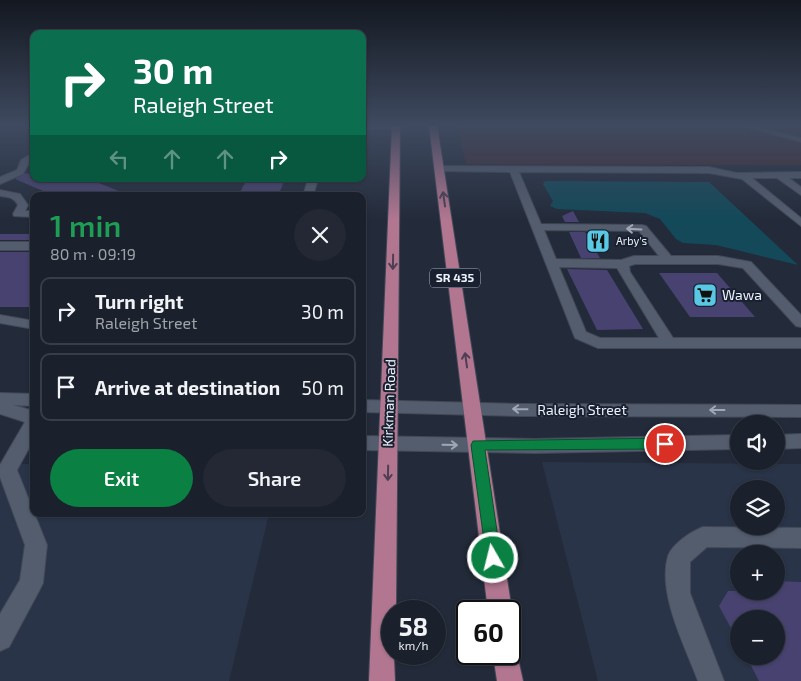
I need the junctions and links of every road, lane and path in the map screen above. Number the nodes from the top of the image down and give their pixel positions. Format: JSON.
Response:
{"nodes":[{"id":1,"x":395,"y":157,"type":"edge"},
{"id":2,"x":438,"y":157,"type":"edge"},
{"id":3,"x":29,"y":162,"type":"edge"},
{"id":4,"x":440,"y":169,"type":"junction"},
{"id":5,"x":514,"y":170,"type":"junction"},
{"id":6,"x":737,"y":175,"type":"junction"},
{"id":7,"x":779,"y":175,"type":"junction"},
{"id":8,"x":801,"y":175,"type":"edge"},
{"id":9,"x":0,"y":181,"type":"edge"},
{"id":10,"x":801,"y":192,"type":"edge"},
{"id":11,"x":0,"y":194,"type":"edge"},
{"id":12,"x":30,"y":214,"type":"edge"},
{"id":13,"x":801,"y":223,"type":"edge"},
{"id":14,"x":537,"y":227,"type":"junction"},
{"id":15,"x":0,"y":246,"type":"edge"},
{"id":16,"x":30,"y":246,"type":"edge"},
{"id":17,"x":668,"y":260,"type":"junction"},
{"id":18,"x":551,"y":263,"type":"junction"},
{"id":19,"x":622,"y":264,"type":"junction"},
{"id":20,"x":0,"y":319,"type":"edge"},
{"id":21,"x":801,"y":323,"type":"edge"},
{"id":22,"x":30,"y":324,"type":"edge"},
{"id":23,"x":668,"y":343,"type":"junction"},
{"id":24,"x":801,"y":343,"type":"edge"},
{"id":25,"x":0,"y":399,"type":"edge"},
{"id":26,"x":30,"y":400,"type":"edge"},
{"id":27,"x":366,"y":406,"type":"edge"},
{"id":28,"x":389,"y":406,"type":"junction"},
{"id":29,"x":0,"y":408,"type":"edge"},
{"id":30,"x":473,"y":408,"type":"junction"},
{"id":31,"x":801,"y":411,"type":"edge"},
{"id":32,"x":30,"y":417,"type":"edge"},
{"id":33,"x":30,"y":429,"type":"edge"},
{"id":34,"x":801,"y":441,"type":"edge"},
{"id":35,"x":730,"y":442,"type":"edge"},
{"id":36,"x":785,"y":442,"type":"edge"},
{"id":37,"x":366,"y":443,"type":"edge"},
{"id":38,"x":388,"y":444,"type":"junction"},
{"id":39,"x":478,"y":445,"type":"junction"},
{"id":40,"x":801,"y":538,"type":"edge"},
{"id":41,"x":499,"y":600,"type":"edge"},
{"id":42,"x":0,"y":638,"type":"edge"},
{"id":43,"x":508,"y":665,"type":"edge"},
{"id":44,"x":382,"y":681,"type":"edge"},
{"id":45,"x":510,"y":681,"type":"edge"},
{"id":46,"x":710,"y":681,"type":"edge"}],
"edges":[{"from":1,"to":28,"type":"main road","name":"Kirkman Road","one_way":true},
{"from":2,"to":4,"type":"main road","number":"SR 435"},
{"from":3,"to":9,"type":"street"},
{"from":4,"to":5,"type":"street"},
{"from":30,"to":4,"type":"main road","number":"SR 435","one_way":true},
{"from":5,"to":6,"type":"street"},
{"from":5,"to":14,"type":"street"},
{"from":6,"to":7,"type":"street"},
{"from":6,"to":13,"type":"street"},
{"from":7,"to":8,"type":"street"},
{"from":7,"to":10,"type":"street"},
{"from":11,"to":12,"type":"street"},
{"from":17,"to":14,"type":"street","one_way":true},
{"from":14,"to":18,"type":"street"},
{"from":15,"to":16,"type":"street"},
{"from":17,"to":19,"type":"street"},
{"from":17,"to":21,"type":"street"},
{"from":18,"to":19,"type":"street"},
{"from":18,"to":23,"type":"street"},
{"from":19,"to":23,"type":"street"},
{"from":20,"to":22,"type":"street"},
{"from":23,"to":24,"type":"street"},
{"from":25,"to":26,"type":"street"},
{"from":27,"to":28,"type":"street","name":"Raleigh Street"},
{"from":28,"to":30,"type":"street","name":"Raleigh Street"},
{"from":28,"to":38,"type":"main road","name":"Kirkman Road"},
{"from":29,"to":32,"type":"street"},
{"from":31,"to":30,"type":"street","name":"Raleigh Street","one_way":true},
{"from":30,"to":39,"type":"main road","number":"SR 435"},
{"from":33,"to":42,"type":"street"},
{"from":34,"to":36,"type":"street"},
{"from":35,"to":39,"type":"street"},
{"from":37,"to":38,"type":"street"},
{"from":38,"to":39,"type":"street","one_way":true},
{"from":38,"to":44,"type":"main road","name":"Kirkman Road","one_way":true},
{"from":39,"to":41,"type":"main road","number":"SR 435"},
{"from":40,"to":46,"type":"street"},
{"from":43,"to":45,"type":"main road"}]}
